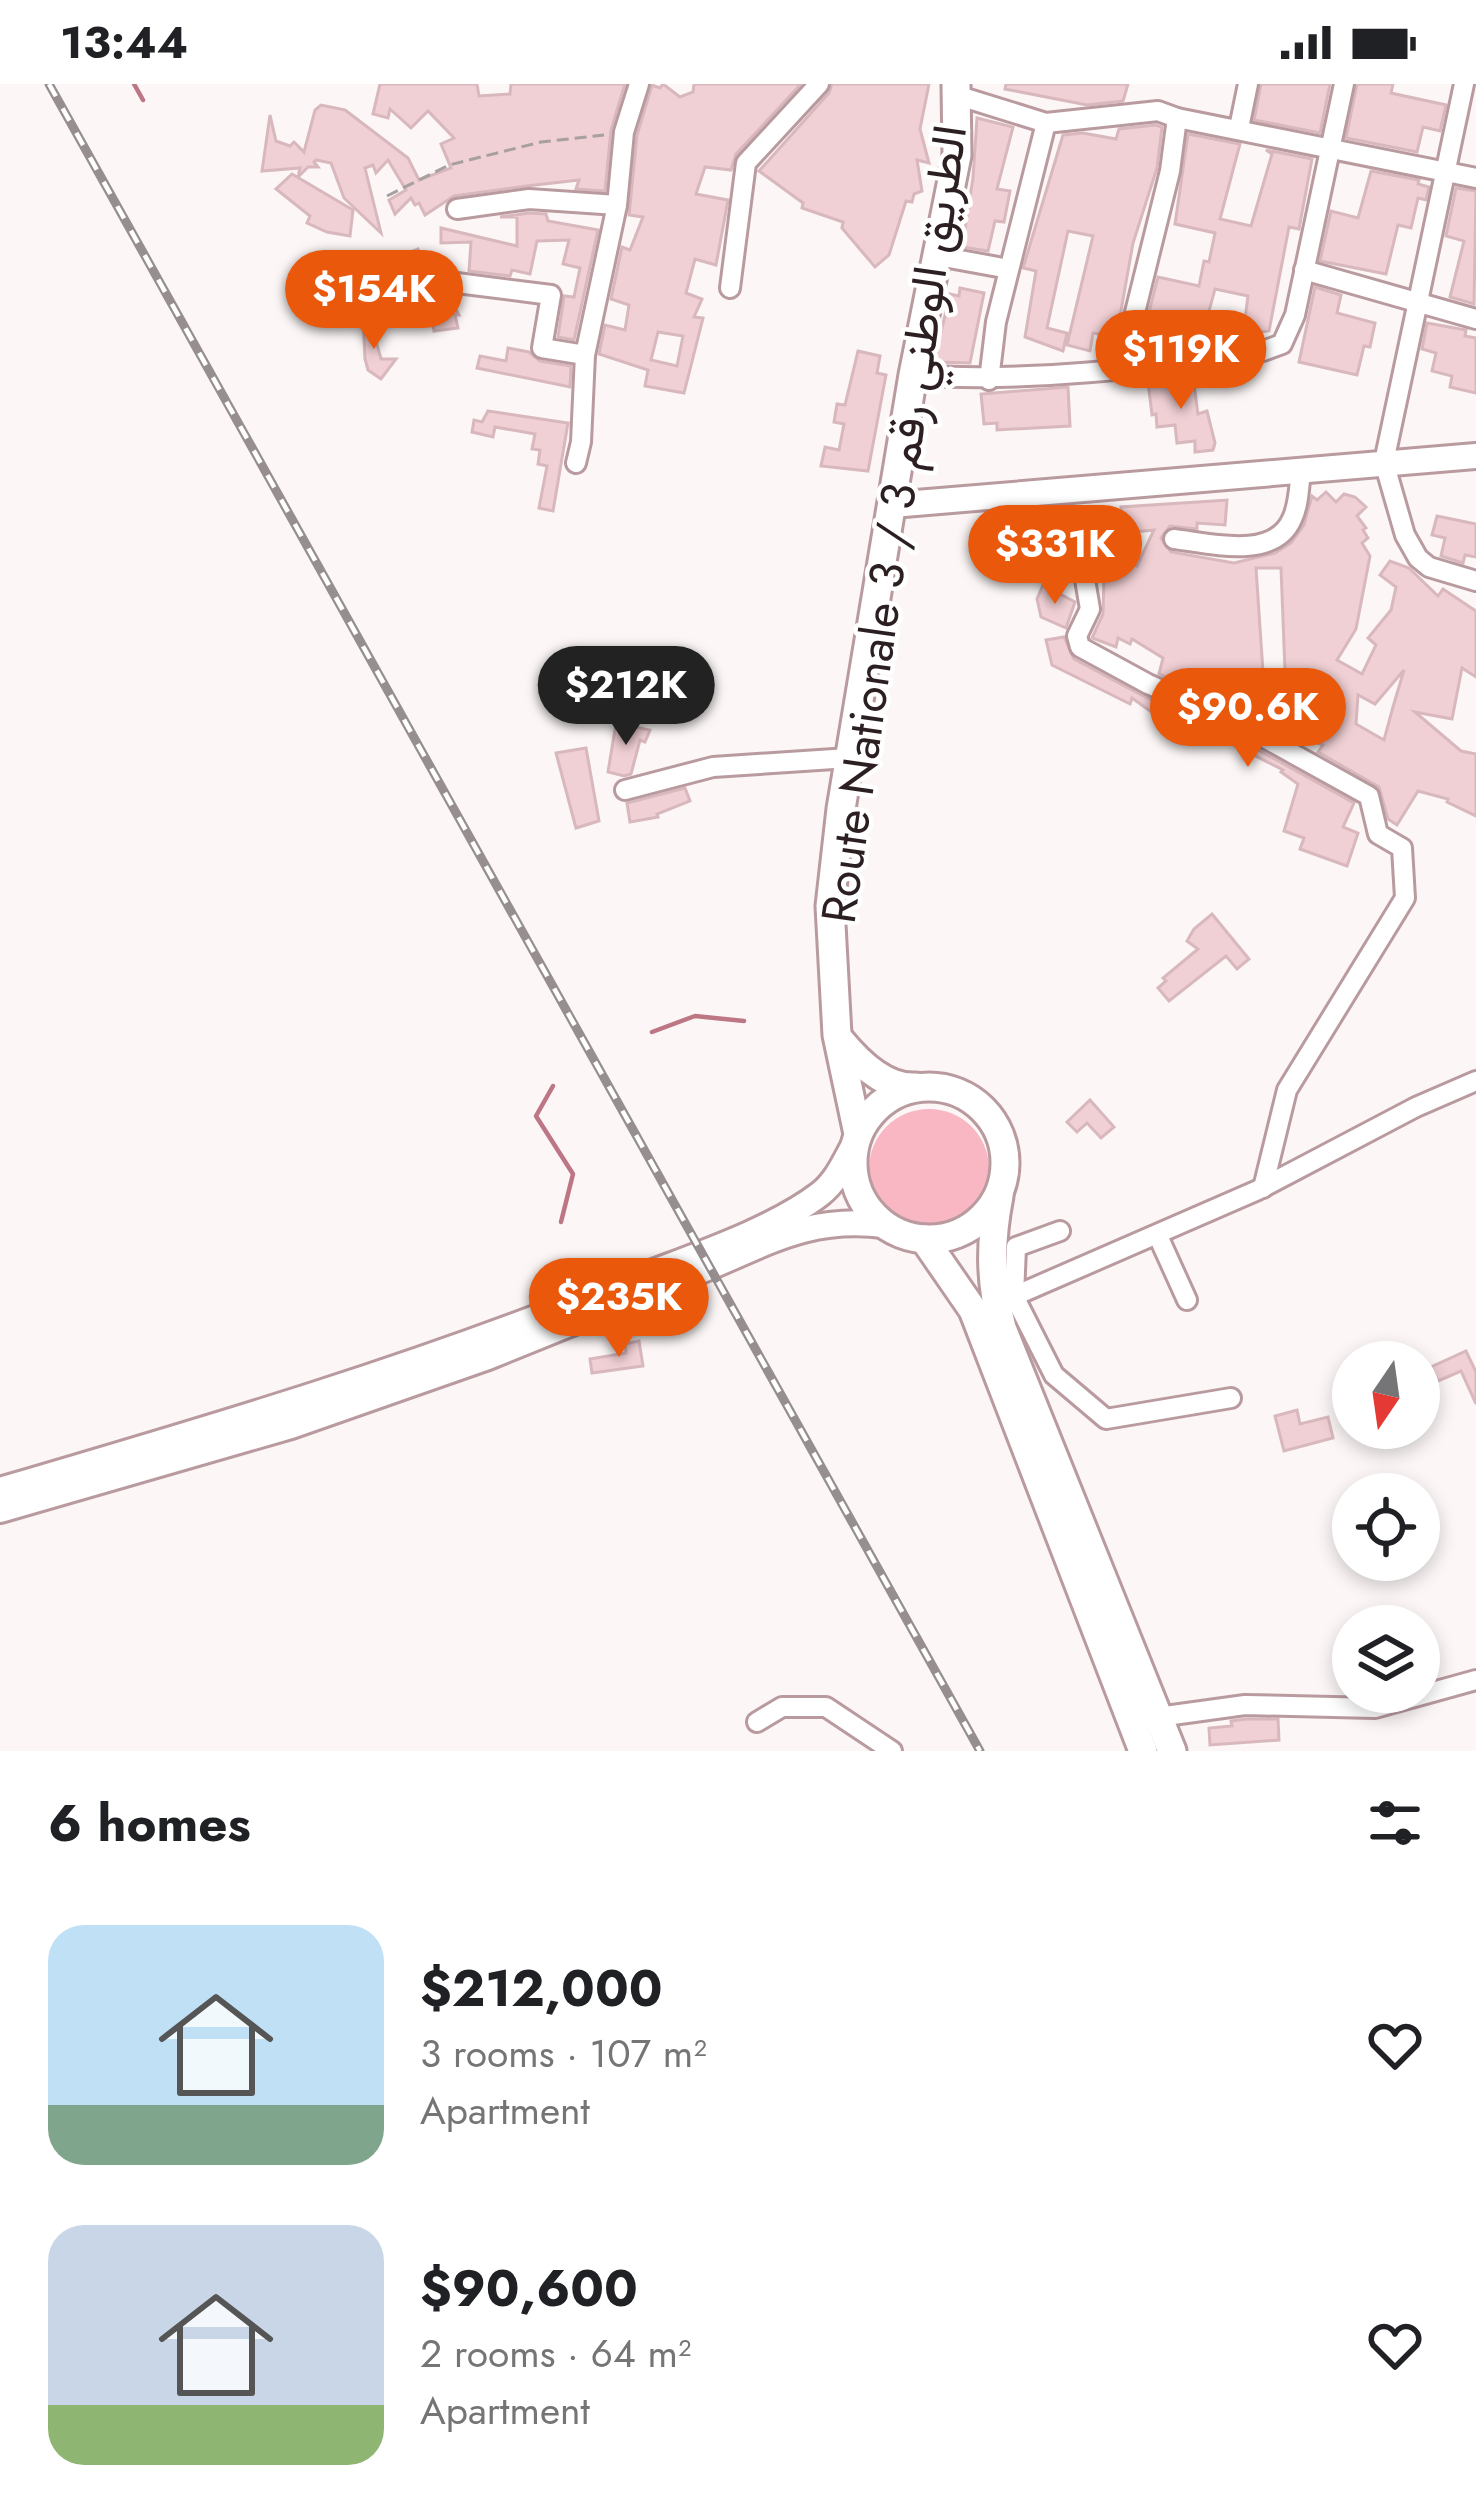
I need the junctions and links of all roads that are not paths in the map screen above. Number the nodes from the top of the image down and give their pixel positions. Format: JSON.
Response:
{"nodes":[{"id":1,"x":639,"y":84,"type":"edge"},
{"id":2,"x":819,"y":84,"type":"edge"},
{"id":3,"x":1248,"y":84,"type":"edge"},
{"id":4,"x":1344,"y":84,"type":"edge"},
{"id":5,"x":1464,"y":84,"type":"edge"},
{"id":6,"x":956,"y":90,"type":"edge"},
{"id":7,"x":1178,"y":118,"type":"junction"},
{"id":8,"x":1046,"y":122,"type":"junction"},
{"id":9,"x":1239,"y":128,"type":"junction"},
{"id":10,"x":1333,"y":148,"type":"junction"},
{"id":11,"x":1446,"y":171,"type":"junction"},
{"id":12,"x":1476,"y":178,"type":"edge"},
{"id":13,"x":617,"y":205,"type":"junction"},
{"id":14,"x":457,"y":209,"type":"dead end"},
{"id":15,"x":938,"y":256,"type":"junction"},
{"id":16,"x":1009,"y":269,"type":"junction"},
{"id":17,"x":1304,"y":270,"type":"junction"},
{"id":18,"x":458,"y":283,"type":"dead end"},
{"id":19,"x":730,"y":288,"type":"dead end"},
{"id":20,"x":1417,"y":304,"type":"junction"},
{"id":21,"x":1476,"y":319,"type":"edge"},
{"id":22,"x":585,"y":356,"type":"junction"},
{"id":23,"x":1121,"y":369,"type":"junction"},
{"id":24,"x":913,"y":375,"type":"junction"},
{"id":25,"x":989,"y":380,"type":"junction"},
{"id":26,"x":1476,"y":456,"type":"edge"},
{"id":27,"x":1384,"y":462,"type":"junction"},
{"id":28,"x":576,"y":463,"type":"dead end"},
{"id":29,"x":1301,"y":471,"type":"junction"},
{"id":30,"x":892,"y":505,"type":"junction"},
{"id":31,"x":1174,"y":538,"type":"dead end"},
{"id":32,"x":1082,"y":562,"type":"dead end"},
{"id":33,"x":1476,"y":581,"type":"edge"},
{"id":34,"x":849,"y":758,"type":"junction"},
{"id":35,"x":625,"y":790,"type":"dead end"},
{"id":36,"x":837,"y":1035,"type":"junction"},
{"id":37,"x":1476,"y":1081,"type":"edge"},
{"id":38,"x":920,"y":1087,"type":"junction"},
{"id":39,"x":857,"y":1137,"type":"junction"},
{"id":40,"x":1263,"y":1188,"type":"junction"},
{"id":41,"x":999,"y":1196,"type":"junction"},
{"id":42,"x":884,"y":1225,"type":"junction"},
{"id":43,"x":1060,"y":1231,"type":"dead end"},
{"id":44,"x":1158,"y":1236,"type":"junction"},
{"id":45,"x":925,"y":1239,"type":"junction"},
{"id":46,"x":1005,"y":1300,"type":"junction"},
{"id":47,"x":1187,"y":1300,"type":"dead end"},
{"id":48,"x":1231,"y":1398,"type":"dead end"},
{"id":49,"x":0,"y":1490,"type":"edge"},
{"id":50,"x":0,"y":1510,"type":"edge"},
{"id":51,"x":1476,"y":1680,"type":"edge"},
{"id":52,"x":1158,"y":1717,"type":"junction"},
{"id":53,"x":757,"y":1722,"type":"dead end"},
{"id":54,"x":892,"y":1751,"type":"edge"},
{"id":55,"x":1143,"y":1751,"type":"edge"},
{"id":56,"x":1172,"y":1751,"type":"edge"}],
"edges":[{"from":1,"to":13,"type":"street"},
{"from":2,"to":19,"type":"street"},
{"from":3,"to":9,"type":"street"},
{"from":4,"to":10,"type":"street"},
{"from":5,"to":11,"type":"street"},
{"from":6,"to":8,"type":"street"},
{"from":6,"to":15,"type":"highway","name":"Route Nationale 3 / الطريق الوطني رقم 3"},
{"from":7,"to":8,"type":"street"},
{"from":7,"to":9,"type":"street"},
{"from":7,"to":23,"type":"street"},
{"from":8,"to":16,"type":"street"},
{"from":9,"to":10,"type":"street"},
{"from":10,"to":11,"type":"street"},
{"from":10,"to":17,"type":"street"},
{"from":11,"to":12,"type":"street"},
{"from":11,"to":20,"type":"street"},
{"from":13,"to":14,"type":"street"},
{"from":13,"to":22,"type":"street"},
{"from":15,"to":16,"type":"street"},
{"from":15,"to":24,"type":"highway","name":"Route Nationale 3 / الطريق الوطني رقم 3"},
{"from":16,"to":25,"type":"street"},
{"from":17,"to":20,"type":"street"},
{"from":17,"to":23,"type":"street"},
{"from":18,"to":22,"type":"street"},
{"from":20,"to":21,"type":"street"},
{"from":20,"to":27,"type":"street"},
{"from":22,"to":28,"type":"street"},
{"from":23,"to":25,"type":"street"},
{"from":24,"to":25,"type":"street"},
{"from":24,"to":30,"type":"highway","name":"Route Nationale 3 / الطريق الوطني رقم 3"},
{"from":26,"to":27,"type":"main road"},
{"from":27,"to":29,"type":"main road"},
{"from":27,"to":33,"type":"street"},
{"from":29,"to":30,"type":"main road"},
{"from":29,"to":31,"type":"street"},
{"from":30,"to":34,"type":"highway","name":"Route Nationale 3 / الطريق الوطني رقم 3"},
{"from":32,"to":40,"type":"street"},
{"from":34,"to":35,"type":"street"},
{"from":34,"to":36,"type":"highway","name":"Route Nationale 3 / الطريق الوطني رقم 3"},
{"from":36,"to":38,"type":"highway"},
{"from":36,"to":39,"type":"highway"},
{"from":37,"to":40,"type":"street"},
{"from":38,"to":39,"type":"highway"},
{"from":38,"to":41,"type":"highway"},
{"from":39,"to":42,"type":"highway"},
{"from":39,"to":49,"type":"main road"},
{"from":40,"to":44,"type":"street"},
{"from":41,"to":45,"type":"highway"},
{"from":41,"to":46,"type":"highway"},
{"from":42,"to":45,"type":"highway"},
{"from":42,"to":50,"type":"main road"},
{"from":43,"to":46,"type":"street"},
{"from":44,"to":46,"type":"street"},
{"from":44,"to":47,"type":"street"},
{"from":45,"to":55,"type":"highway"},
{"from":46,"to":48,"type":"street"},
{"from":46,"to":52,"type":"highway"},
{"from":51,"to":52,"type":"street"},
{"from":52,"to":56,"type":"highway"},
{"from":53,"to":54,"type":"street"}]}
